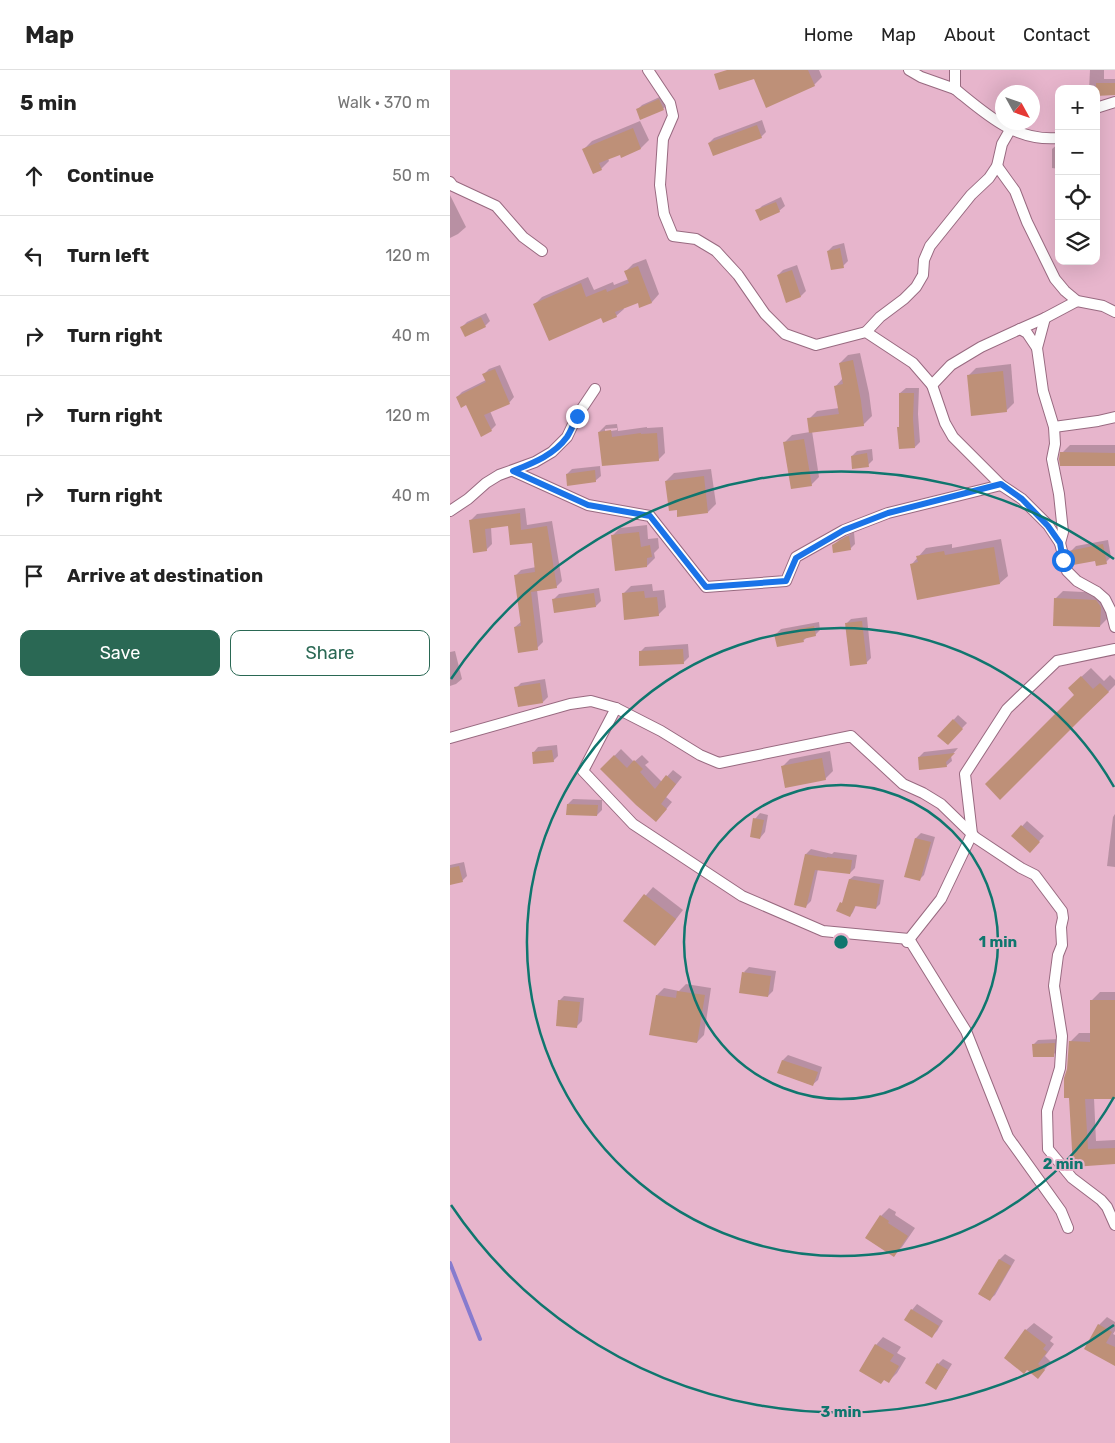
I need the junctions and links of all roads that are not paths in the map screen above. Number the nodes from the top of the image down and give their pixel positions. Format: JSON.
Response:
{"nodes":[{"id":1,"x":648,"y":70,"type":"edge"},
{"id":2,"x":909,"y":70,"type":"edge"},
{"id":3,"x":955,"y":70,"type":"edge"},
{"id":4,"x":955,"y":89,"type":"junction"},
{"id":5,"x":1115,"y":102,"type":"edge"},
{"id":6,"x":1100,"y":107,"type":"edge"},
{"id":7,"x":995,"y":121,"type":"edge"},
{"id":8,"x":1010,"y":130,"type":"joint"},
{"id":9,"x":1055,"y":138,"type":"edge"},
{"id":10,"x":997,"y":166,"type":"junction"},
{"id":11,"x":450,"y":182,"type":"edge"},
{"id":12,"x":542,"y":251,"type":"dead end"},
{"id":13,"x":1076,"y":301,"type":"junction"},
{"id":14,"x":1115,"y":312,"type":"edge"},
{"id":15,"x":1045,"y":318,"type":"junction"},
{"id":16,"x":1020,"y":329,"type":"junction"},
{"id":17,"x":866,"y":332,"type":"junction"},
{"id":18,"x":1036,"y":348,"type":"junction"},
{"id":19,"x":932,"y":385,"type":"junction"},
{"id":20,"x":595,"y":389,"type":"dead end"},
{"id":21,"x":1115,"y":417,"type":"edge"},
{"id":22,"x":1054,"y":427,"type":"junction"},
{"id":23,"x":513,"y":471,"type":"junction"},
{"id":24,"x":1001,"y":484,"type":"junction"},
{"id":25,"x":450,"y":511,"type":"edge"},
{"id":26,"x":1060,"y":543,"type":"junction"},
{"id":27,"x":1115,"y":627,"type":"edge"},
{"id":28,"x":1115,"y":649,"type":"edge"},
{"id":29,"x":616,"y":708,"type":"junction"},
{"id":30,"x":450,"y":738,"type":"edge"},
{"id":31,"x":972,"y":834,"type":"junction"},
{"id":32,"x":908,"y":940,"type":"junction"},
{"id":33,"x":1115,"y":1225,"type":"edge"},
{"id":34,"x":1068,"y":1228,"type":"dead end"}],
"edges":[{"from":1,"to":17,"type":"street"},
{"from":2,"to":4,"type":"street"},
{"from":3,"to":4,"type":"street"},
{"from":4,"to":7,"type":"street"},
{"from":5,"to":6,"type":"street"},
{"from":8,"to":9,"type":"street"},
{"from":8,"to":10,"type":"street"},
{"from":10,"to":13,"type":"street"},
{"from":10,"to":17,"type":"street"},
{"from":11,"to":12,"type":"street"},
{"from":13,"to":14,"type":"street"},
{"from":13,"to":15,"type":"street"},
{"from":15,"to":16,"type":"street"},
{"from":15,"to":18,"type":"street"},
{"from":16,"to":18,"type":"street"},
{"from":16,"to":19,"type":"street"},
{"from":17,"to":19,"type":"street"},
{"from":18,"to":22,"type":"street"},
{"from":19,"to":24,"type":"street"},
{"from":20,"to":23,"type":"street"},
{"from":21,"to":22,"type":"street"},
{"from":22,"to":26,"type":"street"},
{"from":23,"to":24,"type":"street"},
{"from":23,"to":25,"type":"street"},
{"from":24,"to":26,"type":"street"},
{"from":26,"to":27,"type":"street"},
{"from":28,"to":31,"type":"street"},
{"from":29,"to":30,"type":"street"},
{"from":29,"to":31,"type":"street"},
{"from":29,"to":32,"type":"street"},
{"from":31,"to":32,"type":"street"},
{"from":31,"to":33,"type":"street"},
{"from":32,"to":34,"type":"street"}]}
